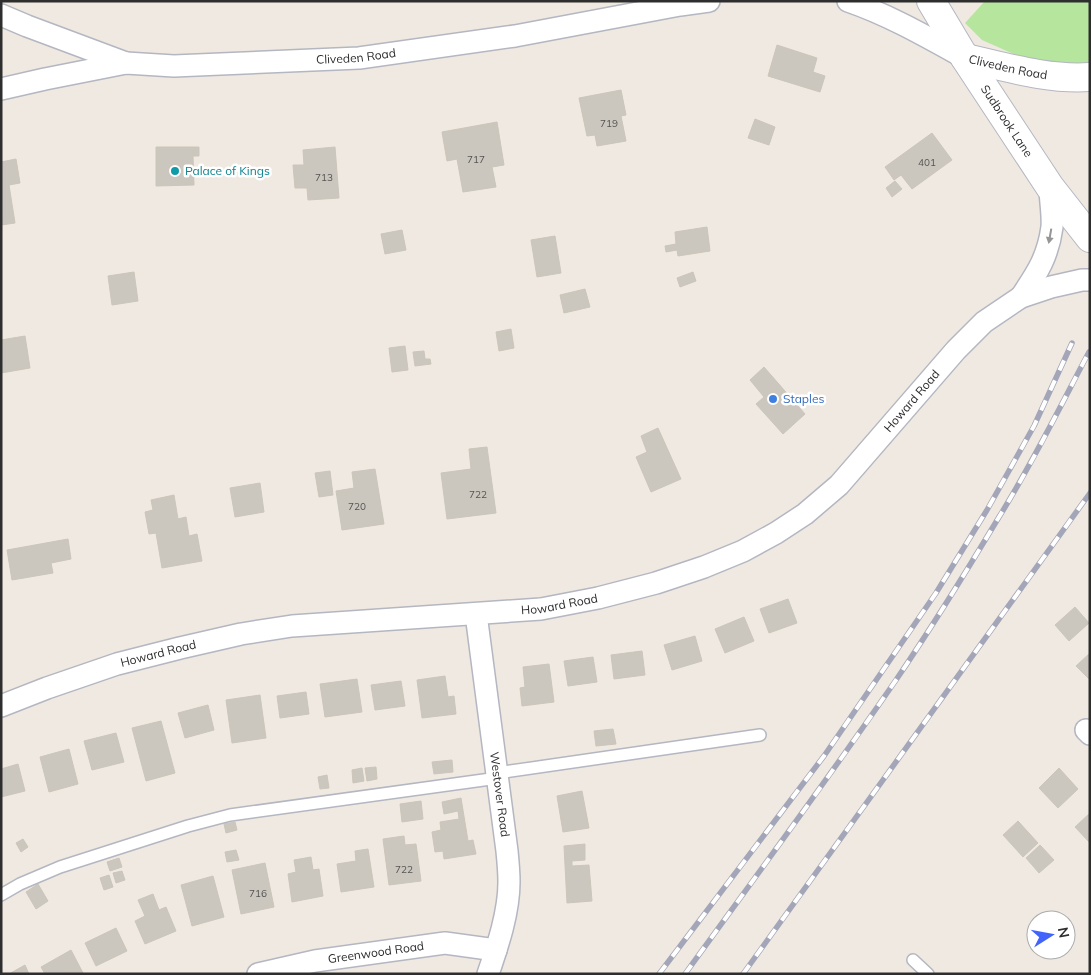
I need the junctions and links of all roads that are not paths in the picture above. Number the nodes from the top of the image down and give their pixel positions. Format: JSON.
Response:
{"nodes":[{"id":1,"x":709,"y":1,"type":"edge"},
{"id":2,"x":848,"y":1,"type":"edge"},
{"id":3,"x":930,"y":1,"type":"edge"},
{"id":4,"x":683,"y":3,"type":"edge"},
{"id":5,"x":1,"y":15,"type":"edge"},
{"id":6,"x":965,"y":58,"type":"junction"},
{"id":7,"x":126,"y":63,"type":"junction"},
{"id":8,"x":1090,"y":77,"type":"edge"},
{"id":9,"x":1,"y":89,"type":"edge"},
{"id":10,"x":1050,"y":188,"type":"junction"},
{"id":11,"x":1090,"y":238,"type":"edge"},
{"id":12,"x":1090,"y":280,"type":"edge"},
{"id":13,"x":1021,"y":297,"type":"junction"},
{"id":14,"x":476,"y":614,"type":"junction"},
{"id":15,"x":1,"y":706,"type":"edge"},
{"id":16,"x":760,"y":736,"type":"dead end"},
{"id":17,"x":498,"y":775,"type":"junction"},
{"id":18,"x":1,"y":895,"type":"edge"},
{"id":19,"x":496,"y":950,"type":"junction"},
{"id":20,"x":913,"y":960,"type":"dead end"},
{"id":21,"x":258,"y":974,"type":"edge"},
{"id":22,"x":488,"y":974,"type":"edge"},
{"id":23,"x":928,"y":974,"type":"edge"}],
"edges":[{"from":1,"to":4,"type":"street","name":"Cliveden Road"},
{"from":2,"to":6,"type":"street","name":"Cliveden Road"},
{"from":3,"to":6,"type":"street","name":"Sudbrook Lane"},
{"from":4,"to":7,"type":"street","name":"Cliveden Road"},
{"from":5,"to":7,"type":"street"},
{"from":6,"to":8,"type":"street","name":"Cliveden Road"},
{"from":6,"to":10,"type":"street","name":"Sudbrook Lane"},
{"from":7,"to":9,"type":"street","name":"Cliveden Road"},
{"from":10,"to":11,"type":"street","name":"Sudbrook Lane"},
{"from":10,"to":13,"type":"street","name":"Howard Road","one_way":true},
{"from":12,"to":13,"type":"street","name":"Howard Road"},
{"from":13,"to":14,"type":"street","name":"Howard Road"},
{"from":14,"to":15,"type":"street","name":"Howard Road"},
{"from":14,"to":17,"type":"street","name":"Westover Road"},
{"from":16,"to":17,"type":"lane"},
{"from":17,"to":18,"type":"lane"},
{"from":17,"to":19,"type":"street","name":"Westover Road"},
{"from":19,"to":21,"type":"street","name":"Greenwood Road"},
{"from":19,"to":22,"type":"street","name":"Westover Road"},
{"from":20,"to":23,"type":"lane"}]}
